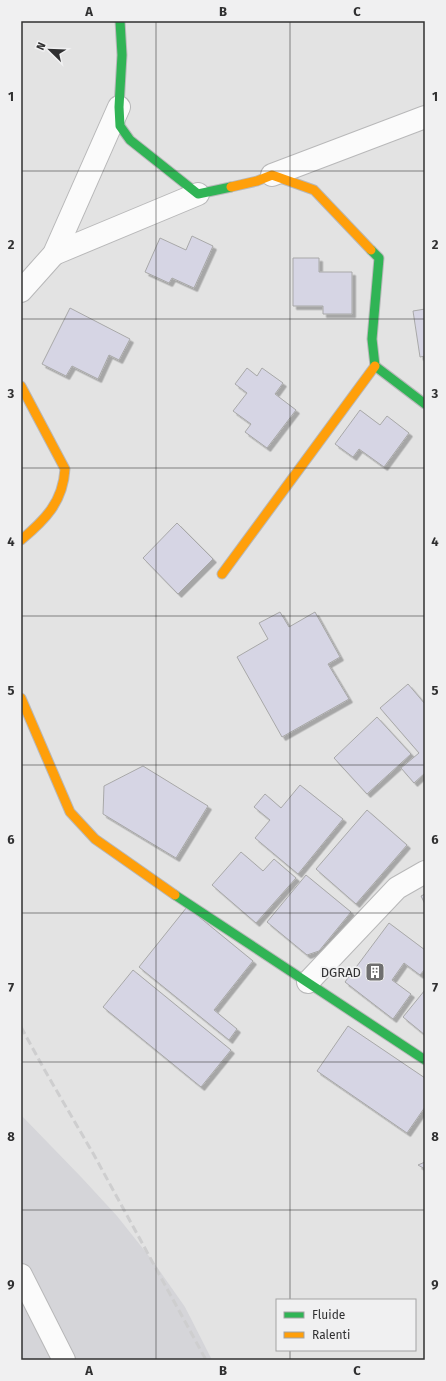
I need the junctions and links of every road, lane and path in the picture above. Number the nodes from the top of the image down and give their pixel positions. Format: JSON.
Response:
{"nodes":[{"id":1,"x":120,"y":21,"type":"edge"},
{"id":2,"x":119,"y":107,"type":"junction"},
{"id":3,"x":425,"y":117,"type":"edge"},
{"id":4,"x":272,"y":175,"type":"junction"},
{"id":5,"x":198,"y":194,"type":"junction"},
{"id":6,"x":54,"y":254,"type":"junction"},
{"id":7,"x":21,"y":290,"type":"edge"},
{"id":8,"x":375,"y":366,"type":"junction"},
{"id":9,"x":21,"y":386,"type":"edge"},
{"id":10,"x":425,"y":404,"type":"edge"},
{"id":11,"x":21,"y":540,"type":"edge"},
{"id":12,"x":222,"y":574,"type":"dead end"},
{"id":13,"x":21,"y":698,"type":"edge"},
{"id":14,"x":425,"y":872,"type":"edge"},
{"id":15,"x":308,"y":982,"type":"junction"},
{"id":16,"x":425,"y":1060,"type":"edge"},
{"id":17,"x":21,"y":1275,"type":"edge"},
{"id":18,"x":64,"y":1360,"type":"edge"}],
"edges":[{"from":1,"to":2,"type":"street"},
{"from":2,"to":5,"type":"street"},
{"from":2,"to":6,"type":"street"},
{"from":3,"to":4,"type":"street"},
{"from":4,"to":5,"type":"street"},
{"from":4,"to":8,"type":"street"},
{"from":5,"to":6,"type":"street"},
{"from":6,"to":7,"type":"street"},
{"from":8,"to":10,"type":"street"},
{"from":8,"to":12,"type":"street"},
{"from":9,"to":11,"type":"street"},
{"from":13,"to":15,"type":"street"},
{"from":14,"to":15,"type":"street"},
{"from":15,"to":16,"type":"street"},
{"from":17,"to":18,"type":"street"}]}
